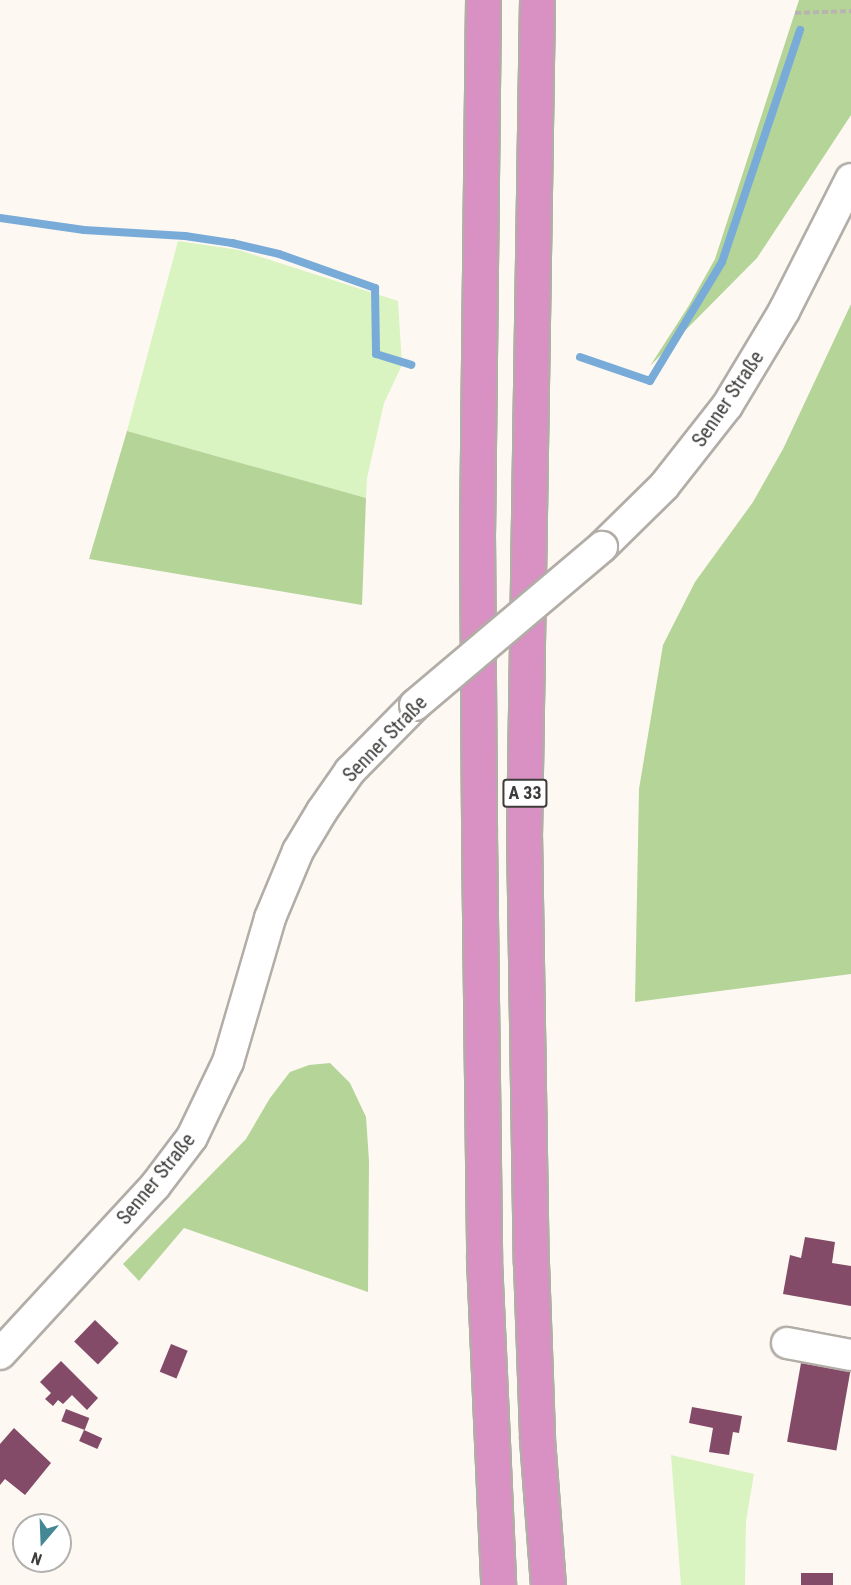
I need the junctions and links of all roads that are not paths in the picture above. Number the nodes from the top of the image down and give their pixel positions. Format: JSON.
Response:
{"nodes":[{"id":1,"x":483,"y":0,"type":"edge"},
{"id":2,"x":537,"y":0,"type":"edge"},
{"id":3,"x":851,"y":179,"type":"edge"},
{"id":4,"x":788,"y":1344,"type":"dead end"},
{"id":5,"x":0,"y":1354,"type":"edge"},
{"id":6,"x":851,"y":1355,"type":"edge"},
{"id":7,"x":498,"y":1585,"type":"edge"},
{"id":8,"x":548,"y":1585,"type":"edge"}],
"edges":[{"from":1,"to":7,"type":"highway","number":"A 33"},
{"from":2,"to":8,"type":"highway","number":"A 33"},
{"from":3,"to":5,"type":"street","name":"Senner Straße","bridge":true},
{"from":4,"to":6,"type":"street"}]}
